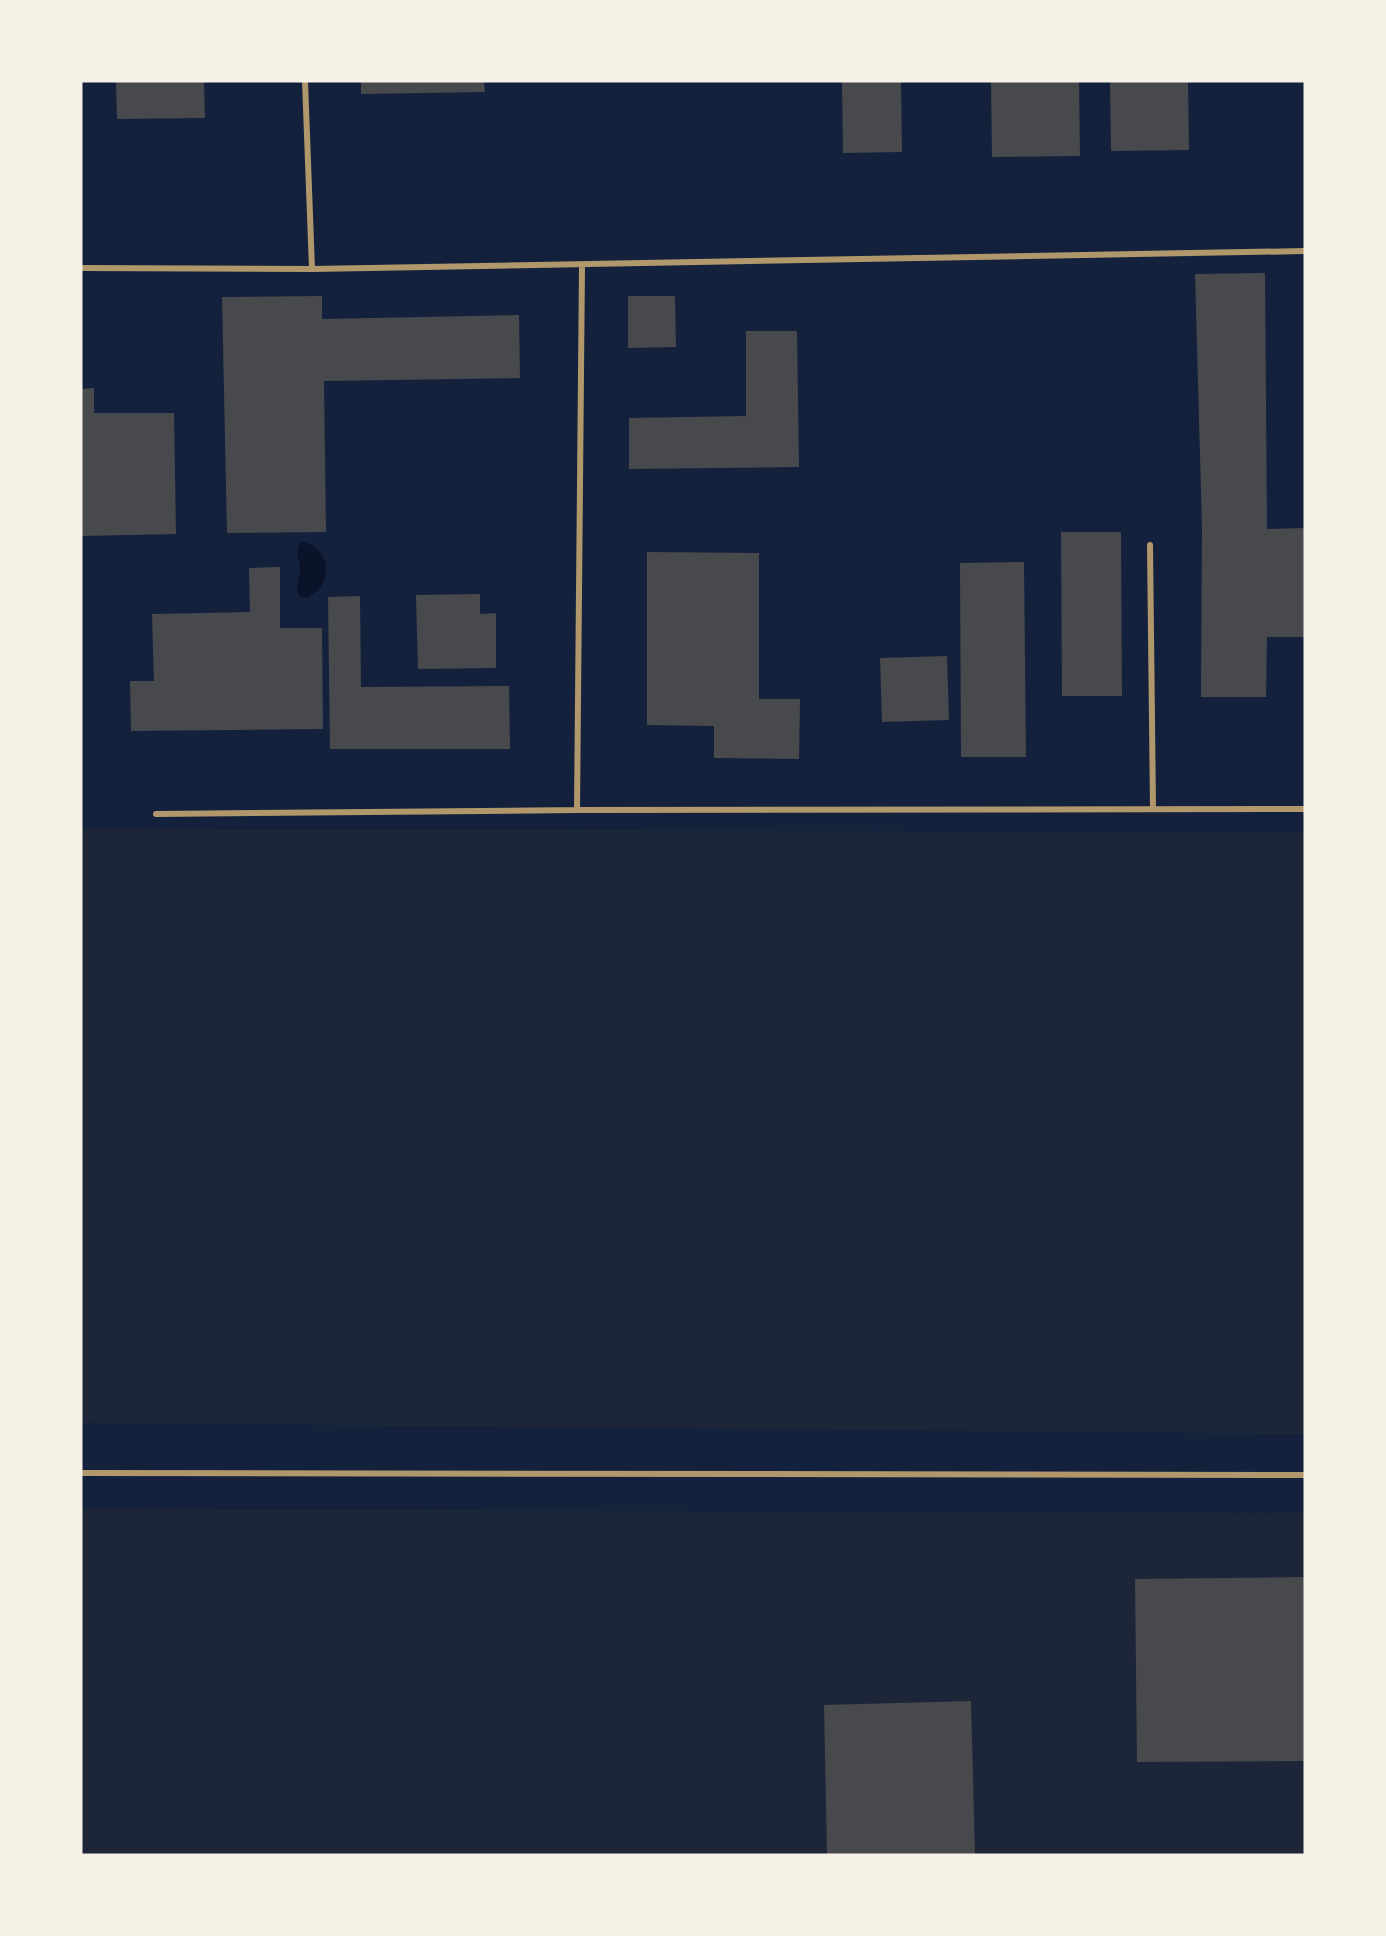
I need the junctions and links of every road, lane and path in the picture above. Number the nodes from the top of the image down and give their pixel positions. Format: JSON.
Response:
{"nodes":[{"id":1,"x":305,"y":81,"type":"edge"},
{"id":2,"x":1305,"y":251,"type":"edge"},
{"id":3,"x":582,"y":265,"type":"junction"},
{"id":4,"x":81,"y":268,"type":"edge"},
{"id":5,"x":312,"y":269,"type":"junction"},
{"id":6,"x":1150,"y":545,"type":"dead end"},
{"id":7,"x":1153,"y":808,"type":"junction"},
{"id":8,"x":1305,"y":809,"type":"edge"},
{"id":9,"x":577,"y":810,"type":"junction"},
{"id":10,"x":156,"y":814,"type":"dead end"},
{"id":11,"x":81,"y":1473,"type":"edge"},
{"id":12,"x":1305,"y":1475,"type":"edge"}],
"edges":[{"from":1,"to":5,"type":"street"},
{"from":2,"to":3,"type":"street"},
{"from":3,"to":5,"type":"street"},
{"from":3,"to":9,"type":"street"},
{"from":4,"to":5,"type":"street"},
{"from":6,"to":7,"type":"street"},
{"from":7,"to":8,"type":"street"},
{"from":7,"to":9,"type":"street"},
{"from":9,"to":10,"type":"street"},
{"from":11,"to":12,"type":"street"}]}
